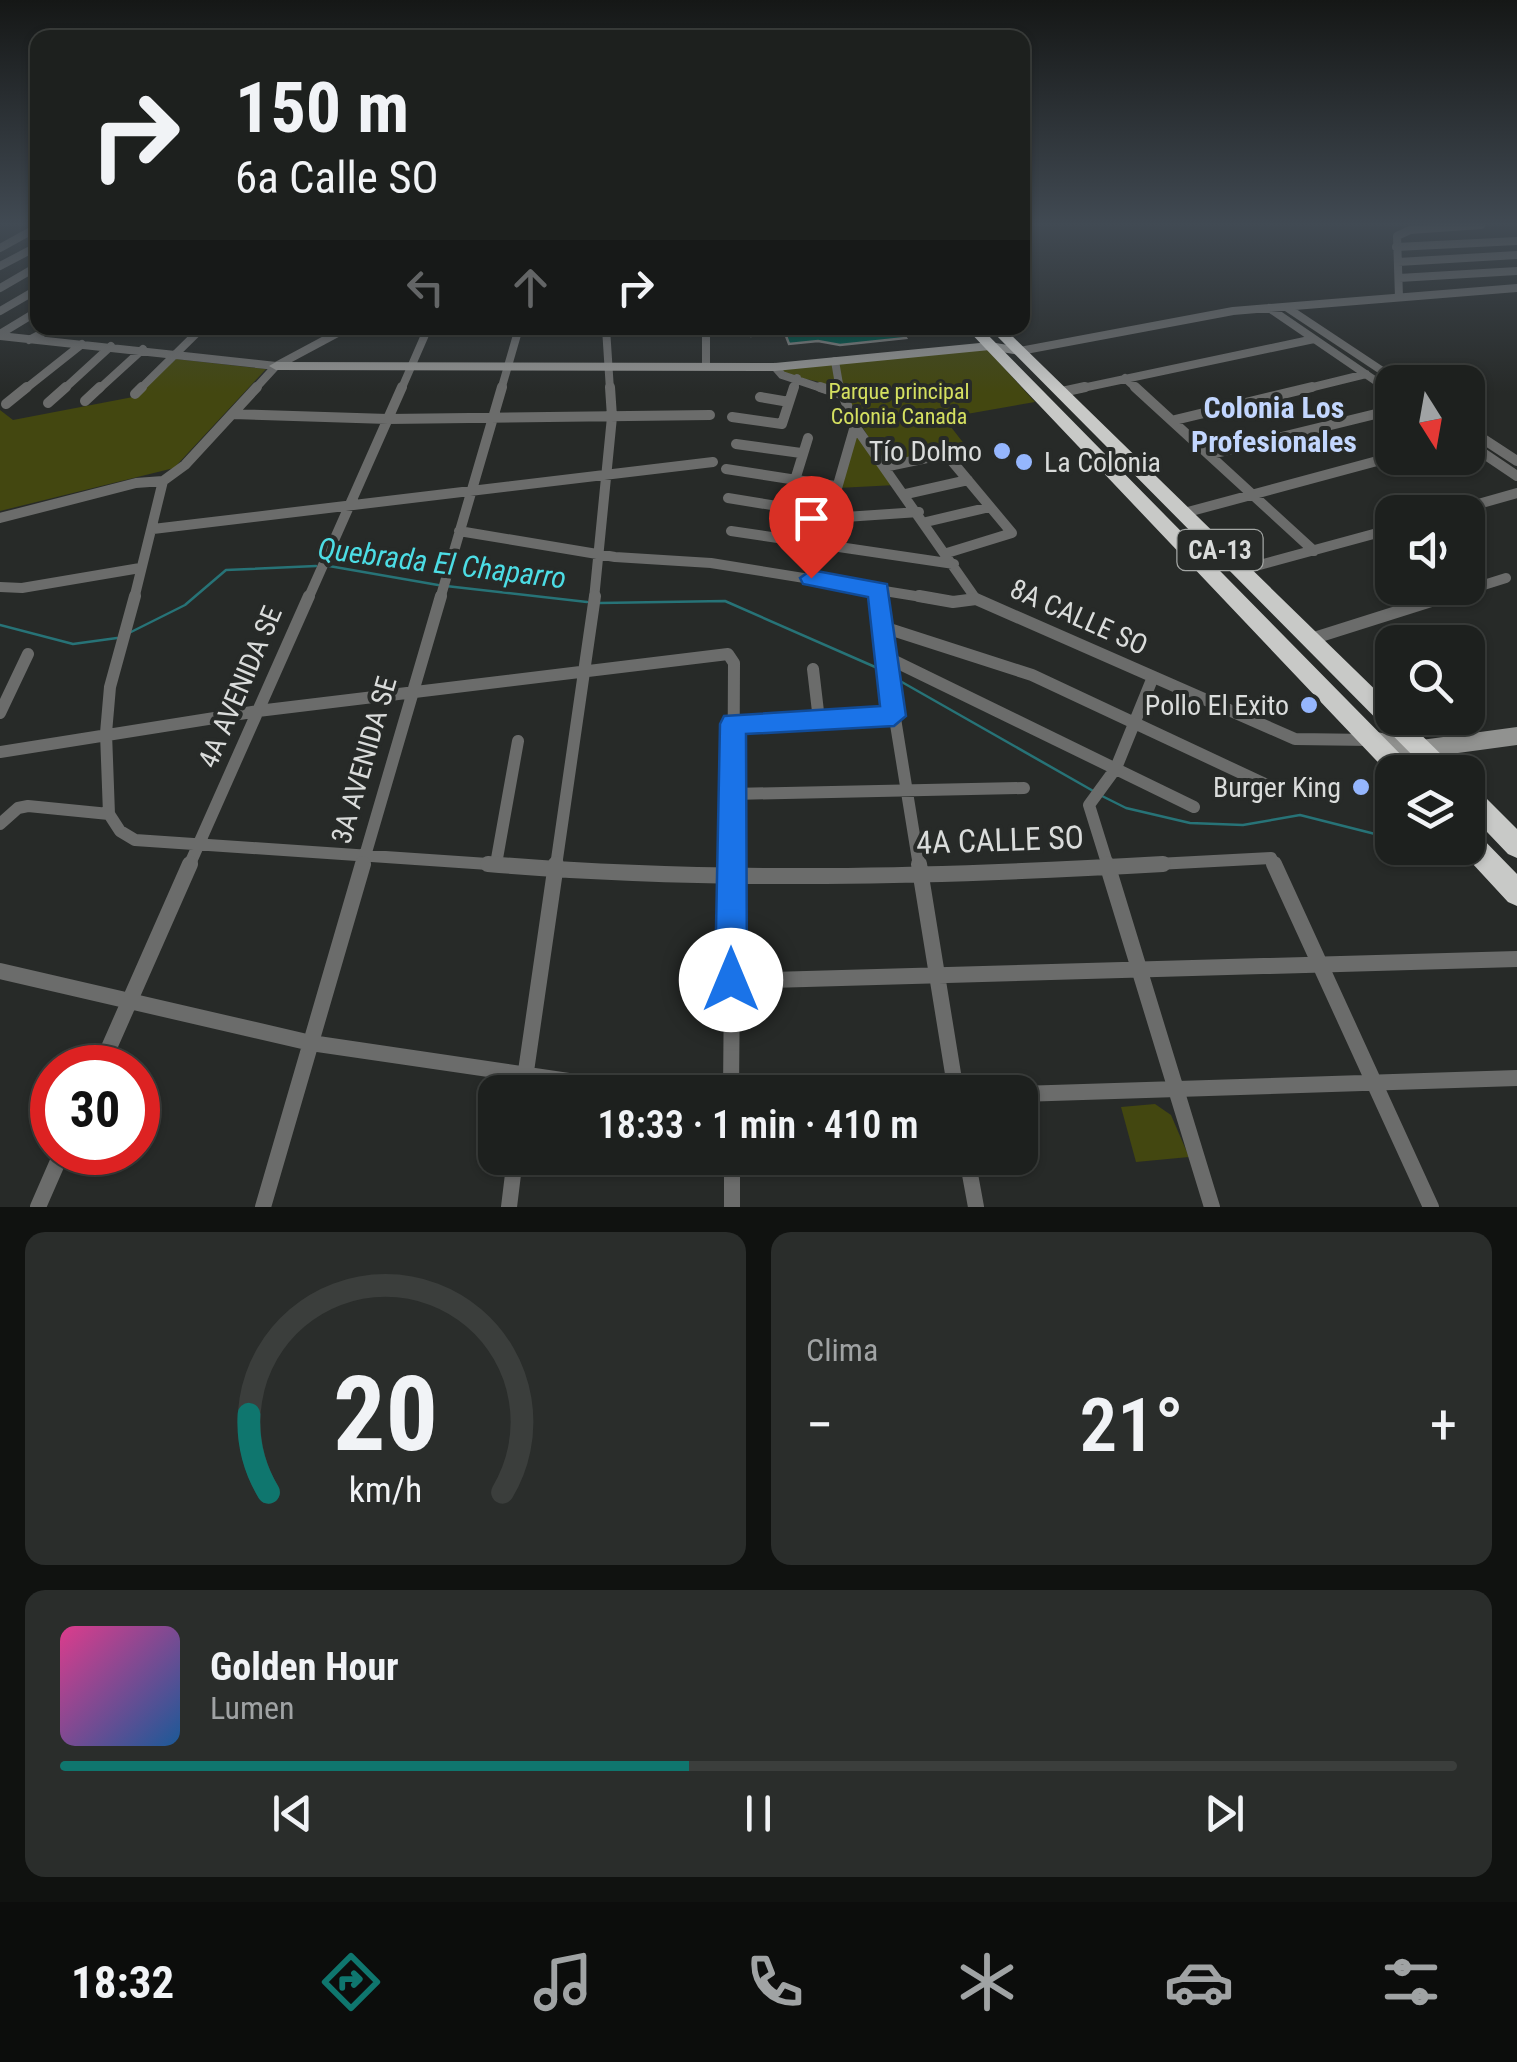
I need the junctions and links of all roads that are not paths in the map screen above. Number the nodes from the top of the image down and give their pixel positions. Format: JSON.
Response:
{"nodes":[{"id":1,"x":1399,"y":281,"type":"edge"},
{"id":2,"x":1514,"y":288,"type":"edge"},
{"id":3,"x":30,"y":294,"type":"edge"},
{"id":4,"x":1399,"y":297,"type":"junction"},
{"id":5,"x":1286,"y":307,"type":"junction"},
{"id":6,"x":1268,"y":308,"type":"junction"},
{"id":7,"x":0,"y":311,"type":"edge"},
{"id":8,"x":30,"y":316,"type":"edge"},
{"id":9,"x":0,"y":335,"type":"edge"},
{"id":10,"x":39,"y":335,"type":"edge"},
{"id":11,"x":200,"y":335,"type":"edge"},
{"id":12,"x":334,"y":335,"type":"edge"},
{"id":13,"x":425,"y":335,"type":"edge"},
{"id":14,"x":517,"y":335,"type":"edge"},
{"id":15,"x":607,"y":335,"type":"edge"},
{"id":16,"x":706,"y":335,"type":"edge"},
{"id":17,"x":993,"y":336,"type":"edge"},
{"id":18,"x":1314,"y":339,"type":"junction"},
{"id":19,"x":30,"y":340,"type":"junction"},
{"id":20,"x":82,"y":344,"type":"junction"},
{"id":21,"x":111,"y":346,"type":"junction"},
{"id":22,"x":144,"y":349,"type":"junction"},
{"id":23,"x":1020,"y":351,"type":"junction"},
{"id":24,"x":181,"y":352,"type":"junction"},
{"id":25,"x":835,"y":362,"type":"junction"},
{"id":26,"x":507,"y":364,"type":"junction"},
{"id":27,"x":610,"y":364,"type":"junction"},
{"id":28,"x":276,"y":366,"type":"junction"},
{"id":29,"x":411,"y":366,"type":"junction"},
{"id":30,"x":706,"y":366,"type":"junction"},
{"id":31,"x":1375,"y":366,"type":"edge"},
{"id":32,"x":775,"y":367,"type":"junction"},
{"id":33,"x":1366,"y":374,"type":"junction"},
{"id":34,"x":797,"y":378,"type":"junction"},
{"id":35,"x":1125,"y":378,"type":"junction"},
{"id":36,"x":1375,"y":380,"type":"edge"},
{"id":37,"x":1062,"y":392,"type":"junction"},
{"id":38,"x":134,"y":394,"type":"dead end"},
{"id":39,"x":842,"y":394,"type":"junction"},
{"id":40,"x":760,"y":397,"type":"dead end"},
{"id":41,"x":85,"y":400,"type":"dead end"},
{"id":42,"x":789,"y":402,"type":"junction"},
{"id":43,"x":48,"y":403,"type":"dead end"},
{"id":44,"x":6,"y":404,"type":"dead end"},
{"id":45,"x":233,"y":414,"type":"junction"},
{"id":46,"x":1375,"y":414,"type":"edge"},
{"id":47,"x":710,"y":416,"type":"dead end"},
{"id":48,"x":612,"y":417,"type":"junction"},
{"id":49,"x":732,"y":417,"type":"dead end"},
{"id":50,"x":388,"y":418,"type":"junction"},
{"id":51,"x":491,"y":419,"type":"junction"},
{"id":52,"x":1175,"y":420,"type":"junction"},
{"id":53,"x":782,"y":424,"type":"junction"},
{"id":54,"x":855,"y":426,"type":"junction"},
{"id":55,"x":808,"y":438,"type":"dead end"},
{"id":56,"x":1485,"y":440,"type":"edge"},
{"id":57,"x":736,"y":444,"type":"dead end"},
{"id":58,"x":772,"y":449,"type":"junction"},
{"id":59,"x":801,"y":453,"type":"junction"},
{"id":60,"x":1212,"y":454,"type":"junction"},
{"id":61,"x":1485,"y":454,"type":"edge"},
{"id":62,"x":713,"y":462,"type":"dead end"},
{"id":63,"x":1517,"y":462,"type":"edge"},
{"id":64,"x":1375,"y":463,"type":"edge"},
{"id":65,"x":884,"y":466,"type":"junction"},
{"id":66,"x":726,"y":469,"type":"dead end"},
{"id":67,"x":610,"y":471,"type":"junction"},
{"id":68,"x":1517,"y":476,"type":"edge"},
{"id":69,"x":795,"y":480,"type":"junction"},
{"id":70,"x":968,"y":480,"type":"junction"},
{"id":71,"x":163,"y":481,"type":"junction"},
{"id":72,"x":834,"y":486,"type":"junction"},
{"id":73,"x":471,"y":490,"type":"junction"},
{"id":74,"x":906,"y":494,"type":"junction"},
{"id":75,"x":1517,"y":494,"type":"edge"},
{"id":76,"x":1254,"y":495,"type":"junction"},
{"id":77,"x":728,"y":498,"type":"dead end"},
{"id":78,"x":1485,"y":503,"type":"edge"},
{"id":79,"x":350,"y":504,"type":"junction"},
{"id":80,"x":990,"y":506,"type":"junction"},
{"id":81,"x":1184,"y":513,"type":"junction"},
{"id":82,"x":828,"y":515,"type":"junction"},
{"id":83,"x":922,"y":517,"type":"junction"},
{"id":84,"x":0,"y":518,"type":"edge"},
{"id":85,"x":152,"y":530,"type":"junction"},
{"id":86,"x":730,"y":530,"type":"dead end"},
{"id":87,"x":459,"y":532,"type":"junction"},
{"id":88,"x":1375,"y":534,"type":"edge"},
{"id":89,"x":820,"y":544,"type":"junction"},
{"id":90,"x":1314,"y":551,"type":"junction"},
{"id":91,"x":601,"y":553,"type":"junction"},
{"id":92,"x":947,"y":553,"type":"junction"},
{"id":93,"x":954,"y":564,"type":"junction"},
{"id":94,"x":140,"y":568,"type":"junction"},
{"id":95,"x":1241,"y":570,"type":"junction"},
{"id":96,"x":811,"y":578,"type":"junction"},
{"id":97,"x":1506,"y":578,"type":"dead end"},
{"id":98,"x":0,"y":587,"type":"edge"},
{"id":99,"x":880,"y":590,"type":"junction"},
{"id":100,"x":976,"y":599,"type":"junction"},
{"id":101,"x":880,"y":626,"type":"junction"},
{"id":102,"x":1311,"y":640,"type":"junction"},
{"id":103,"x":28,"y":654,"type":"dead end"},
{"id":104,"x":885,"y":657,"type":"junction"},
{"id":105,"x":584,"y":669,"type":"junction"},
{"id":106,"x":813,"y":669,"type":"dead end"},
{"id":107,"x":1154,"y":677,"type":"junction"},
{"id":108,"x":412,"y":692,"type":"junction"},
{"id":109,"x":258,"y":711,"type":"junction"},
{"id":110,"x":0,"y":713,"type":"edge"},
{"id":111,"x":894,"y":716,"type":"junction"},
{"id":112,"x":1136,"y":719,"type":"junction"},
{"id":113,"x":819,"y":720,"type":"junction"},
{"id":114,"x":733,"y":724,"type":"junction"},
{"id":115,"x":106,"y":733,"type":"junction"},
{"id":116,"x":1517,"y":736,"type":"edge"},
{"id":117,"x":1372,"y":740,"type":"junction"},
{"id":118,"x":518,"y":741,"type":"dead end"},
{"id":119,"x":1420,"y":749,"type":"junction"},
{"id":120,"x":0,"y":752,"type":"edge"},
{"id":121,"x":1387,"y":755,"type":"edge"},
{"id":122,"x":1426,"y":755,"type":"edge"},
{"id":123,"x":1116,"y":768,"type":"junction"},
{"id":124,"x":1269,"y":786,"type":"dead end"},
{"id":125,"x":1024,"y":788,"type":"dead end"},
{"id":126,"x":905,"y":791,"type":"junction"},
{"id":127,"x":732,"y":794,"type":"junction"},
{"id":128,"x":1194,"y":808,"type":"dead end"},
{"id":129,"x":1485,"y":813,"type":"edge"},
{"id":130,"x":110,"y":817,"type":"junction"},
{"id":131,"x":5,"y":820,"type":"edge"},
{"id":132,"x":201,"y":841,"type":"junction"},
{"id":133,"x":1517,"y":846,"type":"edge"},
{"id":134,"x":366,"y":853,"type":"junction"},
{"id":135,"x":1485,"y":858,"type":"edge"},
{"id":136,"x":496,"y":864,"type":"junction"},
{"id":137,"x":1106,"y":866,"type":"junction"},
{"id":138,"x":558,"y":869,"type":"junction"},
{"id":139,"x":918,"y":874,"type":"junction"},
{"id":140,"x":731,"y":878,"type":"junction"},
{"id":141,"x":1517,"y":893,"type":"edge"},
{"id":142,"x":1517,"y":959,"type":"edge"},
{"id":143,"x":1320,"y":964,"type":"junction"},
{"id":144,"x":1138,"y":970,"type":"junction"},
{"id":145,"x":0,"y":971,"type":"edge"},
{"id":146,"x":936,"y":975,"type":"junction"},
{"id":147,"x":731,"y":980,"type":"junction"},
{"id":148,"x":131,"y":1000,"type":"junction"},
{"id":149,"x":311,"y":1043,"type":"junction"},
{"id":150,"x":110,"y":1045,"type":"edge"},
{"id":151,"x":478,"y":1075,"type":"edge"},
{"id":152,"x":525,"y":1075,"type":"edge"},
{"id":153,"x":731,"y":1075,"type":"edge"},
{"id":154,"x":953,"y":1075,"type":"edge"},
{"id":155,"x":1517,"y":1078,"type":"edge"},
{"id":156,"x":1374,"y":1082,"type":"junction"},
{"id":157,"x":1175,"y":1089,"type":"junction"},
{"id":158,"x":1038,"y":1093,"type":"edge"},
{"id":159,"x":52,"y":1175,"type":"edge"},
{"id":160,"x":513,"y":1175,"type":"edge"},
{"id":161,"x":732,"y":1175,"type":"edge"},
{"id":162,"x":971,"y":1175,"type":"edge"},
{"id":163,"x":38,"y":1207,"type":"edge"},
{"id":164,"x":263,"y":1207,"type":"edge"},
{"id":165,"x":509,"y":1207,"type":"edge"},
{"id":166,"x":732,"y":1207,"type":"edge"},
{"id":167,"x":976,"y":1207,"type":"edge"},
{"id":168,"x":1212,"y":1207,"type":"edge"},
{"id":169,"x":1431,"y":1207,"type":"edge"}],
"edges":[{"from":1,"to":4,"type":"street"},
{"from":2,"to":4,"type":"street"},
{"from":3,"to":7,"type":"street"},
{"from":4,"to":5,"type":"street"},
{"from":5,"to":6,"type":"street"},
{"from":5,"to":31,"type":"street"},
{"from":6,"to":18,"type":"street"},
{"from":6,"to":23,"type":"street"},
{"from":8,"to":9,"type":"street"},
{"from":9,"to":19,"type":"street"},
{"from":10,"to":19,"type":"street"},
{"from":11,"to":24,"type":"street"},
{"from":12,"to":28,"type":"street"},
{"from":13,"to":29,"type":"street","name":"4A AVENIDA SE"},
{"from":14,"to":26,"type":"street","name":"3A AVENIDA SE"},
{"from":15,"to":27,"type":"street"},
{"from":16,"to":30,"type":"street"},
{"from":17,"to":23,"type":"highway","number":"CA-13"},
{"from":17,"to":25,"type":"street"},
{"from":17,"to":117,"type":"highway","number":"CA-13"},
{"from":18,"to":33,"type":"street"},
{"from":18,"to":35,"type":"street"},
{"from":19,"to":20,"type":"street"},
{"from":20,"to":21,"type":"street"},
{"from":20,"to":44,"type":"street"},
{"from":21,"to":22,"type":"street"},
{"from":21,"to":43,"type":"street"},
{"from":22,"to":24,"type":"street"},
{"from":22,"to":41,"type":"street"},
{"from":23,"to":37,"type":"highway","number":"CA-13"},
{"from":24,"to":28,"type":"street"},
{"from":24,"to":38,"type":"street"},
{"from":25,"to":32,"type":"street"},
{"from":25,"to":39,"type":"street"},
{"from":26,"to":27,"type":"street"},
{"from":26,"to":29,"type":"street"},
{"from":26,"to":51,"type":"street","name":"3A AVENIDA SE"},
{"from":27,"to":30,"type":"street"},
{"from":27,"to":48,"type":"street"},
{"from":28,"to":29,"type":"street"},
{"from":28,"to":45,"type":"street"},
{"from":29,"to":50,"type":"street","name":"4A AVENIDA SE"},
{"from":30,"to":32,"type":"street"},
{"from":32,"to":34,"type":"street"},
{"from":33,"to":36,"type":"street"},
{"from":33,"to":52,"type":"street"},
{"from":34,"to":39,"type":"street"},
{"from":34,"to":42,"type":"street"},
{"from":35,"to":37,"type":"street"},
{"from":35,"to":52,"type":"street"},
{"from":37,"to":81,"type":"highway","number":"CA-13"},
{"from":39,"to":54,"type":"street"},
{"from":40,"to":42,"type":"street"},
{"from":42,"to":53,"type":"street"},
{"from":45,"to":50,"type":"street"},
{"from":45,"to":71,"type":"street"},
{"from":46,"to":60,"type":"street"},
{"from":47,"to":48,"type":"street"},
{"from":48,"to":51,"type":"street"},
{"from":48,"to":67,"type":"street"},
{"from":49,"to":53,"type":"street"},
{"from":50,"to":51,"type":"street"},
{"from":50,"to":79,"type":"street","name":"4A AVENIDA SE"},
{"from":51,"to":73,"type":"street","name":"3A AVENIDA SE"},
{"from":52,"to":60,"type":"street"},
{"from":53,"to":58,"type":"street"},
{"from":54,"to":65,"type":"street"},
{"from":54,"to":72,"type":"street"},
{"from":55,"to":59,"type":"street"},
{"from":56,"to":63,"type":"street"},
{"from":57,"to":58,"type":"street"},
{"from":58,"to":59,"type":"street"},
{"from":59,"to":69,"type":"street"},
{"from":60,"to":76,"type":"street"},
{"from":61,"to":68,"type":"street"},
{"from":62,"to":67,"type":"street"},
{"from":64,"to":76,"type":"street"},
{"from":65,"to":70,"type":"street"},
{"from":65,"to":74,"type":"street"},
{"from":66,"to":69,"type":"street"},
{"from":67,"to":73,"type":"street"},
{"from":67,"to":91,"type":"street"},
{"from":69,"to":72,"type":"street"},
{"from":70,"to":74,"type":"street"},
{"from":70,"to":80,"type":"street"},
{"from":71,"to":84,"type":"street"},
{"from":71,"to":85,"type":"street"},
{"from":72,"to":82,"type":"street"},
{"from":73,"to":79,"type":"street"},
{"from":73,"to":87,"type":"street","name":"3A AVENIDA SE"},
{"from":74,"to":83,"type":"street"},
{"from":75,"to":78,"type":"street"},
{"from":76,"to":81,"type":"street"},
{"from":76,"to":90,"type":"street"},
{"from":77,"to":82,"type":"street"},
{"from":79,"to":85,"type":"street"},
{"from":79,"to":109,"type":"street","name":"4A AVENIDA SE"},
{"from":80,"to":83,"type":"street"},
{"from":80,"to":92,"type":"street"},
{"from":81,"to":95,"type":"highway","number":"CA-13"},
{"from":82,"to":83,"type":"street"},
{"from":82,"to":89,"type":"street"},
{"from":83,"to":92,"type":"street"},
{"from":85,"to":94,"type":"street"},
{"from":86,"to":89,"type":"street"},
{"from":87,"to":91,"type":"street","name":"8A CALLE SO"},
{"from":87,"to":108,"type":"street","name":"3A AVENIDA SE"},
{"from":88,"to":90,"type":"street"},
{"from":89,"to":93,"type":"street"},
{"from":89,"to":96,"type":"street"},
{"from":90,"to":95,"type":"street"},
{"from":91,"to":96,"type":"street","name":"8A CALLE SO"},
{"from":91,"to":105,"type":"street"},
{"from":92,"to":93,"type":"street"},
{"from":93,"to":100,"type":"street"},
{"from":94,"to":98,"type":"street"},
{"from":94,"to":115,"type":"street"},
{"from":95,"to":102,"type":"highway","number":"CA-13"},
{"from":96,"to":99,"type":"street","name":"8A CALLE SO"},
{"from":97,"to":102,"type":"street"},
{"from":99,"to":100,"type":"street","name":"8A CALLE SO"},
{"from":99,"to":101,"type":"street"},
{"from":100,"to":107,"type":"street","name":"8A CALLE SO"},
{"from":101,"to":104,"type":"street"},
{"from":101,"to":112,"type":"street"},
{"from":102,"to":119,"type":"highway","number":"CA-13"},
{"from":103,"to":110,"type":"street"},
{"from":104,"to":111,"type":"street"},
{"from":104,"to":123,"type":"street"},
{"from":105,"to":108,"type":"street"},
{"from":105,"to":114,"type":"street"},
{"from":105,"to":138,"type":"street"},
{"from":106,"to":113,"type":"street"},
{"from":107,"to":112,"type":"street"},
{"from":107,"to":117,"type":"street","name":"8A CALLE SO"},
{"from":108,"to":109,"type":"street"},
{"from":108,"to":134,"type":"street","name":"3A AVENIDA SE"},
{"from":109,"to":115,"type":"street"},
{"from":109,"to":132,"type":"street","name":"4A AVENIDA SE"},
{"from":111,"to":113,"type":"street"},
{"from":111,"to":126,"type":"street"},
{"from":112,"to":123,"type":"street"},
{"from":112,"to":124,"type":"street"},
{"from":113,"to":114,"type":"street"},
{"from":114,"to":127,"type":"street"},
{"from":115,"to":120,"type":"street"},
{"from":115,"to":130,"type":"street"},
{"from":116,"to":119,"type":"street"},
{"from":117,"to":119,"type":"street"},
{"from":117,"to":121,"type":"highway","number":"CA-13"},
{"from":118,"to":136,"type":"street"},
{"from":119,"to":122,"type":"highway","number":"CA-13"},
{"from":123,"to":128,"type":"street"},
{"from":123,"to":137,"type":"street"},
{"from":125,"to":126,"type":"street"},
{"from":126,"to":127,"type":"street"},
{"from":126,"to":139,"type":"street"},
{"from":127,"to":140,"type":"street"},
{"from":129,"to":133,"type":"highway"},
{"from":130,"to":131,"type":"street","name":"4A CALLE SO"},
{"from":130,"to":132,"type":"street","name":"4A CALLE SO"},
{"from":132,"to":134,"type":"street","name":"4A CALLE SO"},
{"from":132,"to":148,"type":"street","name":"4A AVENIDA SE"},
{"from":134,"to":136,"type":"street","name":"4A CALLE SO"},
{"from":134,"to":149,"type":"street","name":"3A AVENIDA SE"},
{"from":135,"to":141,"type":"highway"},
{"from":136,"to":138,"type":"street","name":"4A CALLE SO"},
{"from":137,"to":139,"type":"street","name":"4A CALLE SO"},
{"from":137,"to":143,"type":"street","name":"4A CALLE SO"},
{"from":137,"to":144,"type":"street"},
{"from":138,"to":140,"type":"street","name":"4A CALLE SO"},
{"from":138,"to":152,"type":"street"},
{"from":139,"to":140,"type":"street","name":"4A CALLE SO"},
{"from":139,"to":146,"type":"street"},
{"from":140,"to":147,"type":"street"},
{"from":142,"to":143,"type":"street"},
{"from":143,"to":144,"type":"street"},
{"from":143,"to":156,"type":"street"},
{"from":144,"to":146,"type":"street"},
{"from":144,"to":157,"type":"street"},
{"from":145,"to":148,"type":"street"},
{"from":146,"to":147,"type":"street"},
{"from":146,"to":154,"type":"street"},
{"from":147,"to":153,"type":"street"},
{"from":148,"to":149,"type":"street"},
{"from":148,"to":150,"type":"street","name":"4A AVENIDA SE"},
{"from":149,"to":151,"type":"street"},
{"from":149,"to":164,"type":"street","name":"3A AVENIDA SE"},
{"from":155,"to":156,"type":"street"},
{"from":156,"to":157,"type":"street"},
{"from":156,"to":169,"type":"street"},
{"from":157,"to":158,"type":"street"},
{"from":157,"to":168,"type":"street"},
{"from":159,"to":163,"type":"street"},
{"from":160,"to":165,"type":"street"},
{"from":161,"to":166,"type":"street"},
{"from":162,"to":167,"type":"street"}]}
